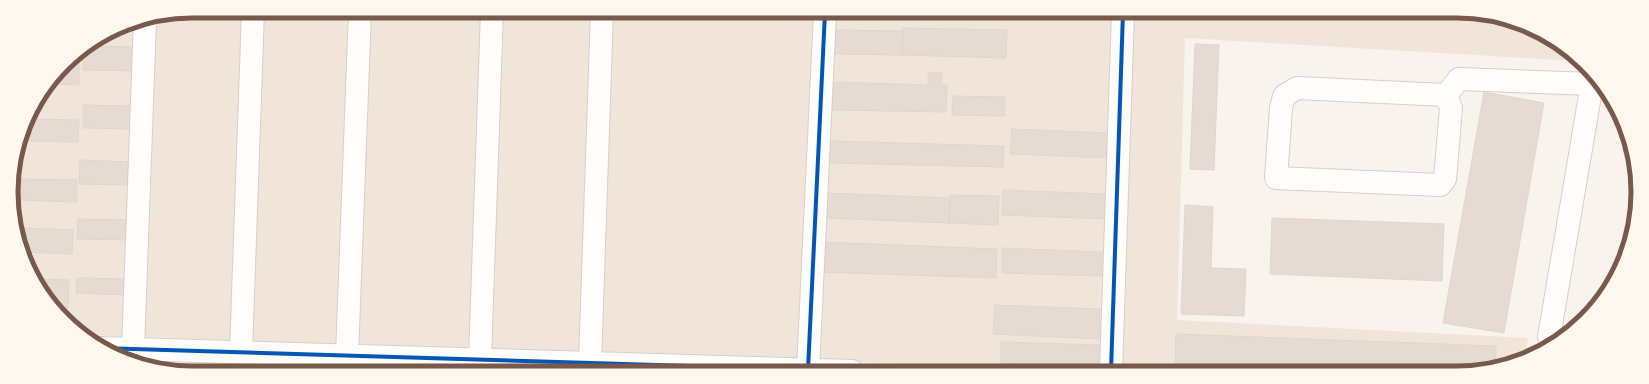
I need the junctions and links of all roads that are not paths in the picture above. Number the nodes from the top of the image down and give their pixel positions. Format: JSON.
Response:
{"nodes":[{"id":1,"x":253,"y":18,"type":"edge"},
{"id":2,"x":360,"y":18,"type":"edge"},
{"id":3,"x":492,"y":18,"type":"edge"},
{"id":4,"x":602,"y":18,"type":"edge"},
{"id":5,"x":825,"y":18,"type":"edge"},
{"id":6,"x":1123,"y":18,"type":"edge"},
{"id":7,"x":145,"y":25,"type":"edge"},
{"id":8,"x":1446,"y":95,"type":"junction"},
{"id":9,"x":1553,"y":338,"type":"edge"},
{"id":10,"x":115,"y":348,"type":"edge"},
{"id":11,"x":133,"y":348,"type":"junction"},
{"id":12,"x":241,"y":352,"type":"junction"},
{"id":13,"x":347,"y":355,"type":"junction"},
{"id":14,"x":480,"y":360,"type":"junction"},
{"id":15,"x":590,"y":363,"type":"junction"},
{"id":16,"x":683,"y":366,"type":"edge"},
{"id":17,"x":808,"y":366,"type":"edge"},
{"id":18,"x":1111,"y":366,"type":"edge"}],
"edges":[{"from":1,"to":12,"type":"street"},
{"from":2,"to":13,"type":"street"},
{"from":3,"to":14,"type":"street"},
{"from":4,"to":15,"type":"street"},
{"from":5,"to":17,"type":"street"},
{"from":6,"to":18,"type":"street"},
{"from":7,"to":11,"type":"street"},
{"from":8,"to":8,"type":"street"},
{"from":8,"to":9,"type":"street"},
{"from":10,"to":11,"type":"street"},
{"from":11,"to":12,"type":"street"},
{"from":12,"to":13,"type":"street"},
{"from":13,"to":14,"type":"street"},
{"from":14,"to":15,"type":"street"},
{"from":15,"to":16,"type":"street"}]}
